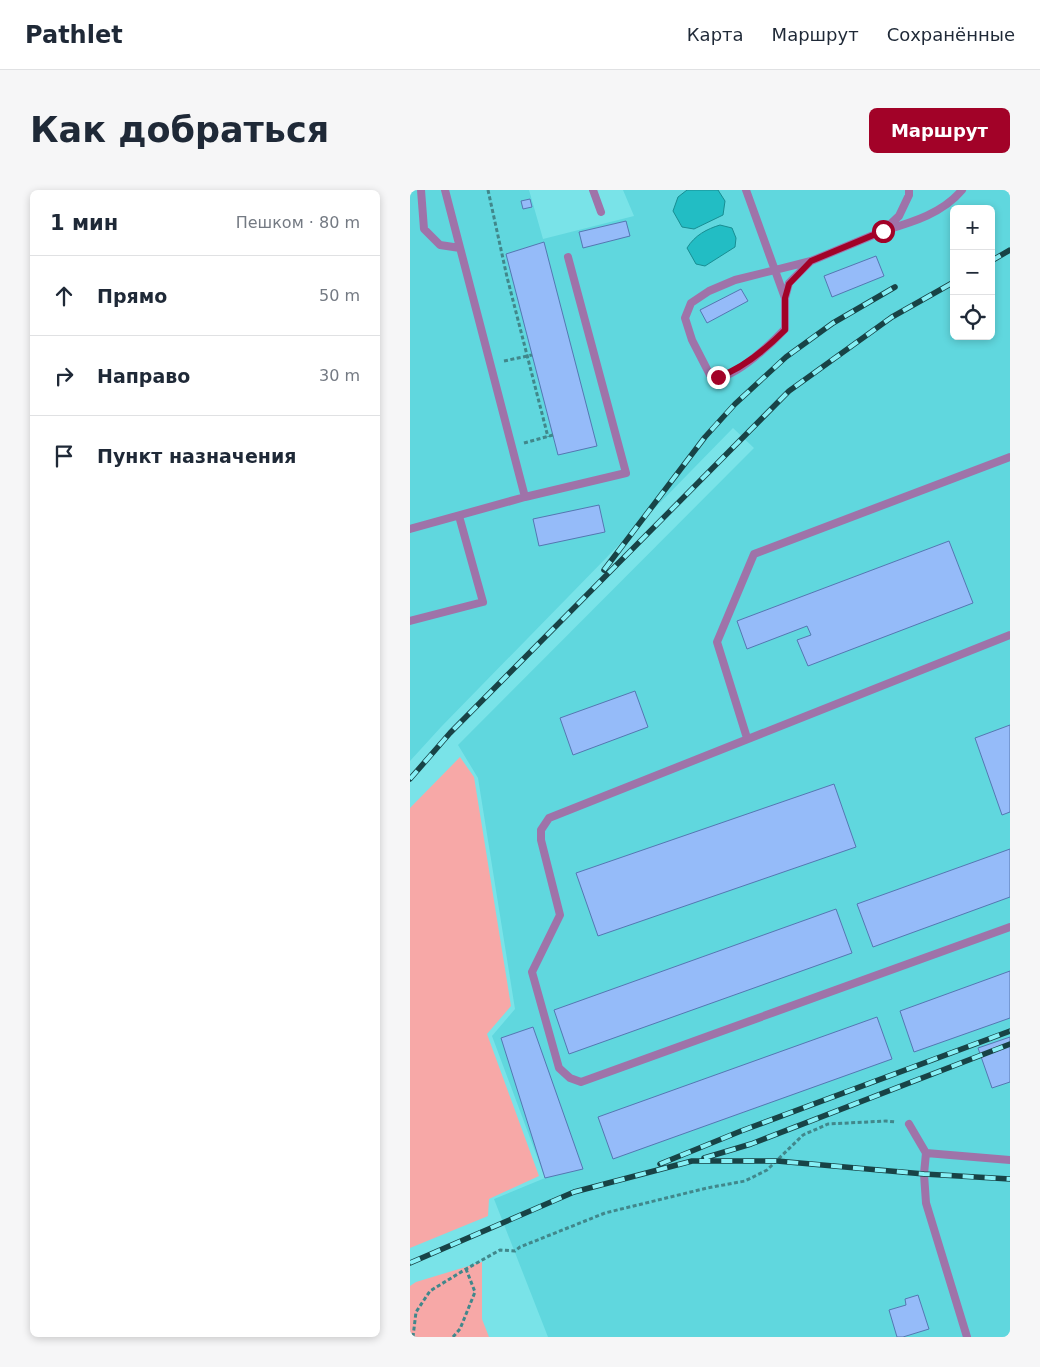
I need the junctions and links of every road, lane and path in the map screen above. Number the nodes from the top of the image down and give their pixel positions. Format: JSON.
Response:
{"nodes":[{"id":1,"x":421,"y":190,"type":"edge"},
{"id":2,"x":445,"y":190,"type":"edge"},
{"id":3,"x":488,"y":190,"type":"edge"},
{"id":4,"x":594,"y":190,"type":"edge"},
{"id":5,"x":746,"y":190,"type":"edge"},
{"id":6,"x":909,"y":190,"type":"edge"},
{"id":7,"x":962,"y":190,"type":"edge"},
{"id":8,"x":601,"y":212,"type":"dead end"},
{"id":9,"x":883,"y":231,"type":"junction"},
{"id":10,"x":460,"y":248,"type":"junction"},
{"id":11,"x":568,"y":257,"type":"dead end"},
{"id":12,"x":811,"y":261,"type":"junction"},
{"id":13,"x":774,"y":270,"type":"junction"},
{"id":14,"x":785,"y":298,"type":"junction"},
{"id":15,"x":532,"y":354,"type":"dead end"},
{"id":16,"x":527,"y":355,"type":"junction"},
{"id":17,"x":490,"y":365,"type":"junction"},
{"id":18,"x":553,"y":435,"type":"dead end"},
{"id":19,"x":548,"y":436,"type":"junction"},
{"id":20,"x":512,"y":447,"type":"junction"},
{"id":21,"x":1010,"y":457,"type":"edge"},
{"id":22,"x":525,"y":498,"type":"junction"},
{"id":23,"x":459,"y":516,"type":"junction"},
{"id":24,"x":410,"y":529,"type":"edge"},
{"id":25,"x":410,"y":621,"type":"edge"},
{"id":26,"x":1010,"y":636,"type":"edge"},
{"id":27,"x":747,"y":738,"type":"junction"},
{"id":28,"x":1010,"y":927,"type":"edge"},
{"id":29,"x":909,"y":1124,"type":"joint"},
{"id":30,"x":926,"y":1153,"type":"junction"},
{"id":31,"x":1010,"y":1160,"type":"edge"},
{"id":32,"x":466,"y":1268,"type":"junction"},
{"id":33,"x":413,"y":1337,"type":"edge"},
{"id":34,"x":453,"y":1337,"type":"edge"},
{"id":35,"x":967,"y":1337,"type":"edge"}],
"edges":[{"from":1,"to":10,"type":"lane"},
{"from":2,"to":10,"type":"lane"},
{"from":3,"to":16,"type":"path"},
{"from":4,"to":8,"type":"lane"},
{"from":5,"to":13,"type":"lane"},
{"from":6,"to":9,"type":"lane"},
{"from":7,"to":9,"type":"lane"},
{"from":9,"to":12,"type":"lane"},
{"from":10,"to":17,"type":"lane"},
{"from":11,"to":22,"type":"lane"},
{"from":12,"to":13,"type":"lane"},
{"from":12,"to":14,"type":"lane"},
{"from":13,"to":14,"type":"lane"},
{"from":13,"to":14,"type":"lane"},
{"from":15,"to":16,"type":"path"},
{"from":16,"to":17,"type":"path"},
{"from":16,"to":19,"type":"path"},
{"from":17,"to":20,"type":"lane"},
{"from":18,"to":19,"type":"path"},
{"from":19,"to":20,"type":"path"},
{"from":20,"to":22,"type":"lane"},
{"from":21,"to":27,"type":"lane"},
{"from":22,"to":23,"type":"lane"},
{"from":23,"to":24,"type":"lane"},
{"from":23,"to":25,"type":"lane"},
{"from":26,"to":27,"type":"lane"},
{"from":27,"to":28,"type":"lane"},
{"from":29,"to":30,"type":"lane"},
{"from":29,"to":32,"type":"path"},
{"from":30,"to":31,"type":"lane"},
{"from":30,"to":35,"type":"lane"},
{"from":32,"to":33,"type":"path"},
{"from":32,"to":34,"type":"path"}]}
